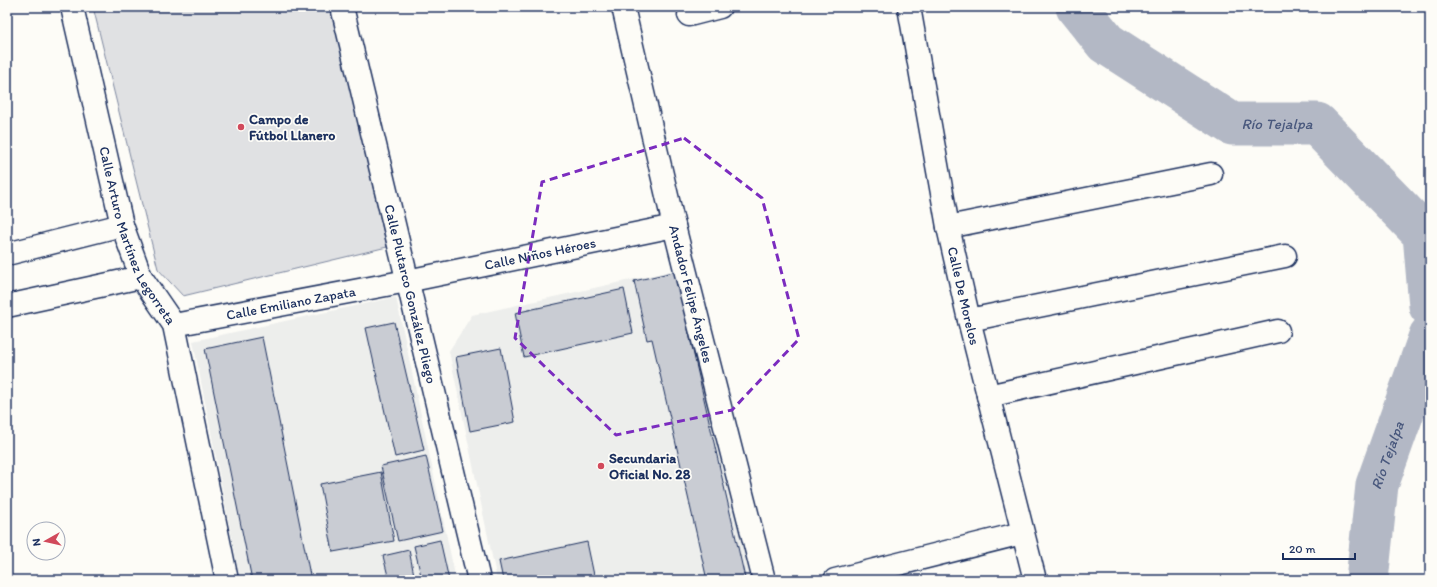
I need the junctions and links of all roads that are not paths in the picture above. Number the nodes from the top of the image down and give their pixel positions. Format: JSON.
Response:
{"nodes":[{"id":1,"x":72,"y":7,"type":"edge"},
{"id":2,"x":342,"y":7,"type":"edge"},
{"id":3,"x":624,"y":7,"type":"edge"},
{"id":4,"x":720,"y":7,"type":"edge"},
{"id":5,"x":909,"y":7,"type":"edge"},
{"id":6,"x":689,"y":15,"type":"dead end"},
{"id":7,"x":1211,"y":174,"type":"dead end"},
{"id":8,"x":122,"y":225,"type":"junction"},
{"id":9,"x":674,"y":226,"type":"junction"},
{"id":10,"x":948,"y":227,"type":"junction"},
{"id":11,"x":7,"y":254,"type":"edge"},
{"id":12,"x":1285,"y":256,"type":"dead end"},
{"id":13,"x":141,"y":277,"type":"junction"},
{"id":14,"x":407,"y":281,"type":"junction"},
{"id":15,"x":7,"y":306,"type":"edge"},
{"id":16,"x":969,"y":320,"type":"junction"},
{"id":17,"x":174,"y":325,"type":"junction"},
{"id":18,"x":1278,"y":330,"type":"dead end"},
{"id":19,"x":988,"y":396,"type":"junction"},
{"id":20,"x":1022,"y":533,"type":"junction"},
{"id":21,"x":226,"y":580,"type":"edge"},
{"id":22,"x":479,"y":580,"type":"edge"},
{"id":23,"x":764,"y":580,"type":"edge"},
{"id":24,"x":835,"y":580,"type":"edge"},
{"id":25,"x":1035,"y":580,"type":"edge"}],
"edges":[{"from":1,"to":8,"type":"street","name":"Calle Arturo Martínez Legorreta"},
{"from":2,"to":14,"type":"street","name":"Calle Plutarco González Pliego"},
{"from":3,"to":9,"type":"street","name":"Andador Felipe Ángeles"},
{"from":4,"to":6,"type":"street"},
{"from":5,"to":10,"type":"street","name":"Calle De Morelos"},
{"from":7,"to":10,"type":"street"},
{"from":8,"to":11,"type":"street"},
{"from":8,"to":13,"type":"street","name":"Calle Arturo Martínez Legorreta"},
{"from":9,"to":14,"type":"street","name":"Calle Niños Héroes"},
{"from":9,"to":23,"type":"street","name":"Andador Felipe Ángeles"},
{"from":10,"to":16,"type":"street","name":"Calle De Morelos"},
{"from":12,"to":16,"type":"street"},
{"from":13,"to":15,"type":"street"},
{"from":13,"to":17,"type":"street","name":"Calle Arturo Martínez Legorreta"},
{"from":14,"to":17,"type":"street","name":"Calle Emiliano Zapata"},
{"from":14,"to":22,"type":"street","name":"Calle Plutarco González Pliego"},
{"from":16,"to":19,"type":"street","name":"Calle De Morelos"},
{"from":17,"to":21,"type":"street","name":"Calle Arturo Martínez Legorreta"},
{"from":18,"to":19,"type":"street"},
{"from":19,"to":20,"type":"street","name":"Calle De Morelos"},
{"from":20,"to":24,"type":"street"},
{"from":20,"to":25,"type":"street","name":"Calle De Morelos"}]}
